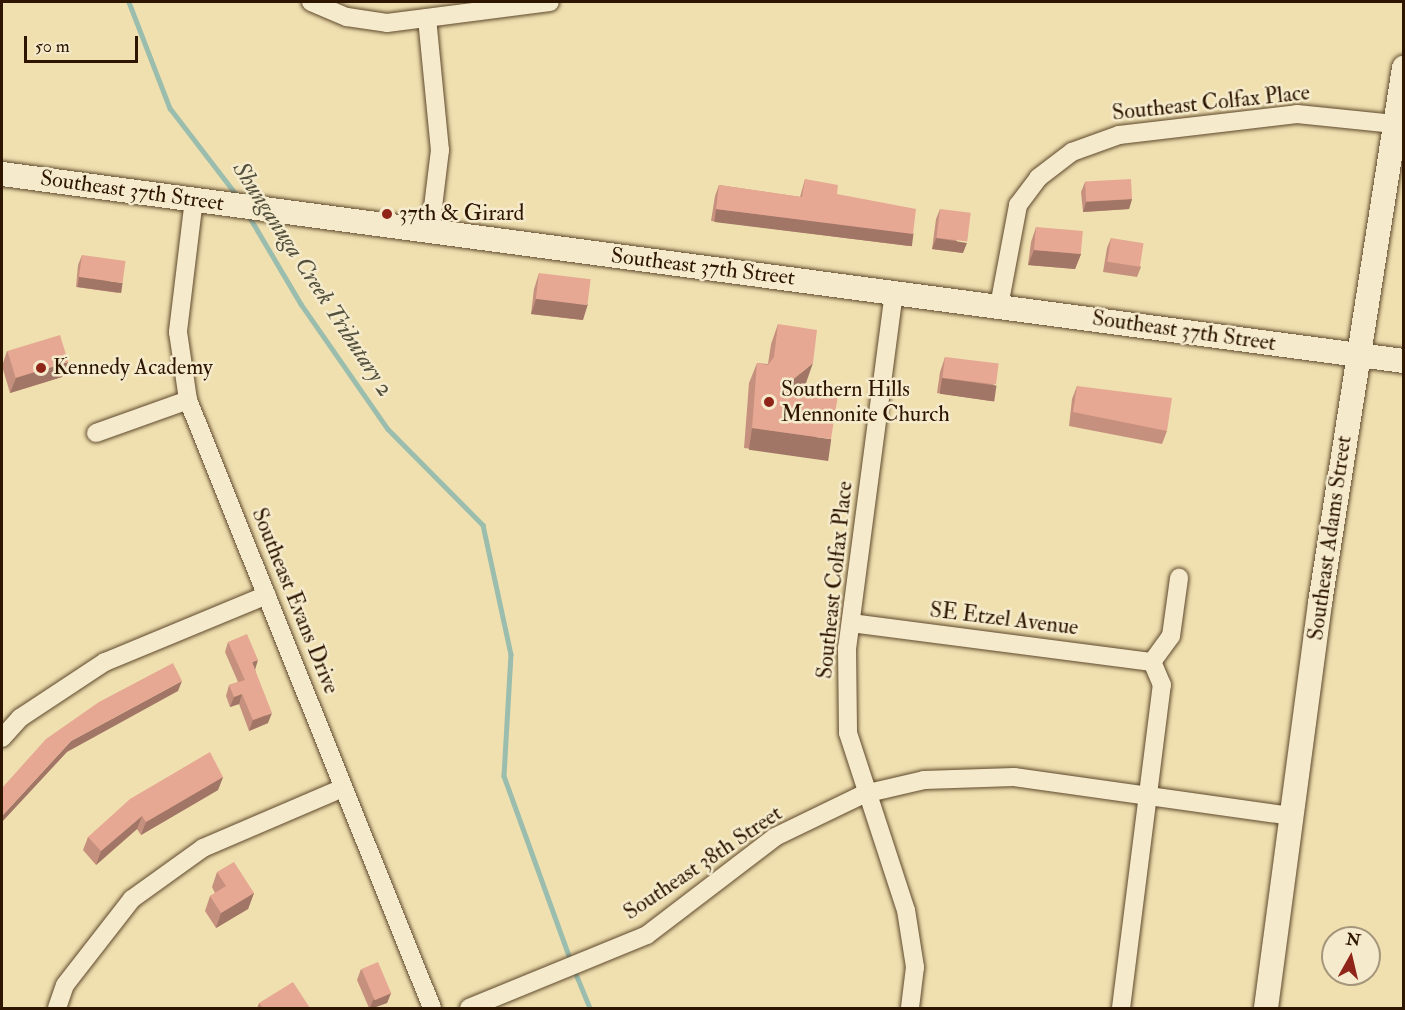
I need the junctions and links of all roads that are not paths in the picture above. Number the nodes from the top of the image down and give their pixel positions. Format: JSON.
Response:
{"nodes":[{"id":1,"x":550,"y":2,"type":"edge"},
{"id":2,"x":319,"y":6,"type":"edge"},
{"id":3,"x":427,"y":18,"type":"junction"},
{"id":4,"x":1404,"y":68,"type":"edge"},
{"id":5,"x":1394,"y":124,"type":"junction"},
{"id":6,"x":2,"y":174,"type":"edge"},
{"id":7,"x":200,"y":200,"type":"junction"},
{"id":8,"x":430,"y":231,"type":"junction"},
{"id":9,"x":894,"y":292,"type":"junction"},
{"id":10,"x":999,"y":306,"type":"junction"},
{"id":11,"x":1358,"y":355,"type":"junction"},
{"id":12,"x":1404,"y":361,"type":"edge"},
{"id":13,"x":188,"y":400,"type":"junction"},
{"id":14,"x":96,"y":434,"type":"dead end"},
{"id":15,"x":1179,"y":578,"type":"dead end"},
{"id":16,"x":267,"y":595,"type":"junction"},
{"id":17,"x":850,"y":623,"type":"junction"},
{"id":18,"x":1152,"y":662,"type":"junction"},
{"id":19,"x":2,"y":738,"type":"edge"},
{"id":20,"x":343,"y":788,"type":"junction"},
{"id":21,"x":864,"y":795,"type":"junction"},
{"id":22,"x":1149,"y":796,"type":"junction"},
{"id":23,"x":1292,"y":816,"type":"junction"},
{"id":24,"x":57,"y":1008,"type":"edge"},
{"id":25,"x":432,"y":1008,"type":"edge"},
{"id":26,"x":469,"y":1008,"type":"edge"},
{"id":27,"x":910,"y":1008,"type":"edge"},
{"id":28,"x":1121,"y":1008,"type":"edge"},
{"id":29,"x":1266,"y":1008,"type":"edge"}],
"edges":[{"from":1,"to":3,"type":"street"},
{"from":2,"to":3,"type":"street"},
{"from":3,"to":8,"type":"street"},
{"from":4,"to":5,"type":"main road","name":"Southeast Adams Street"},
{"from":5,"to":10,"type":"street","name":"Southeast Colfax Place"},
{"from":5,"to":11,"type":"main road","name":"Southeast Adams Street"},
{"from":6,"to":7,"type":"main road","name":"Southeast 37th Street"},
{"from":7,"to":8,"type":"main road","name":"Southeast 37th Street"},
{"from":7,"to":13,"type":"street","name":"Southeast Evans Drive"},
{"from":8,"to":9,"type":"main road","name":"Southeast 37th Street"},
{"from":9,"to":10,"type":"main road","name":"Southeast 37th Street"},
{"from":9,"to":17,"type":"street","name":"Southeast Colfax Place"},
{"from":10,"to":11,"type":"main road","name":"Southeast 37th Street"},
{"from":11,"to":12,"type":"main road","name":"Southeast 37th Street"},
{"from":11,"to":23,"type":"main road","name":"Southeast Adams Street"},
{"from":13,"to":14,"type":"street"},
{"from":13,"to":16,"type":"street","name":"Southeast Evans Drive"},
{"from":15,"to":18,"type":"street"},
{"from":16,"to":19,"type":"street"},
{"from":16,"to":20,"type":"street","name":"Southeast Evans Drive"},
{"from":17,"to":18,"type":"street","name":"SE Etzel Avenue"},
{"from":17,"to":21,"type":"street","name":"Southeast Colfax Place"},
{"from":18,"to":22,"type":"street"},
{"from":20,"to":24,"type":"street"},
{"from":20,"to":25,"type":"street","name":"Southeast Evans Drive"},
{"from":21,"to":22,"type":"street","name":"Southeast 38th Street"},
{"from":21,"to":26,"type":"street","name":"Southeast 38th Street"},
{"from":21,"to":27,"type":"street","name":"Southeast Colfax Place"},
{"from":22,"to":23,"type":"street","name":"Southeast 38th Street"},
{"from":22,"to":28,"type":"street"},
{"from":23,"to":29,"type":"main road","name":"Southeast Adams Street"}]}
